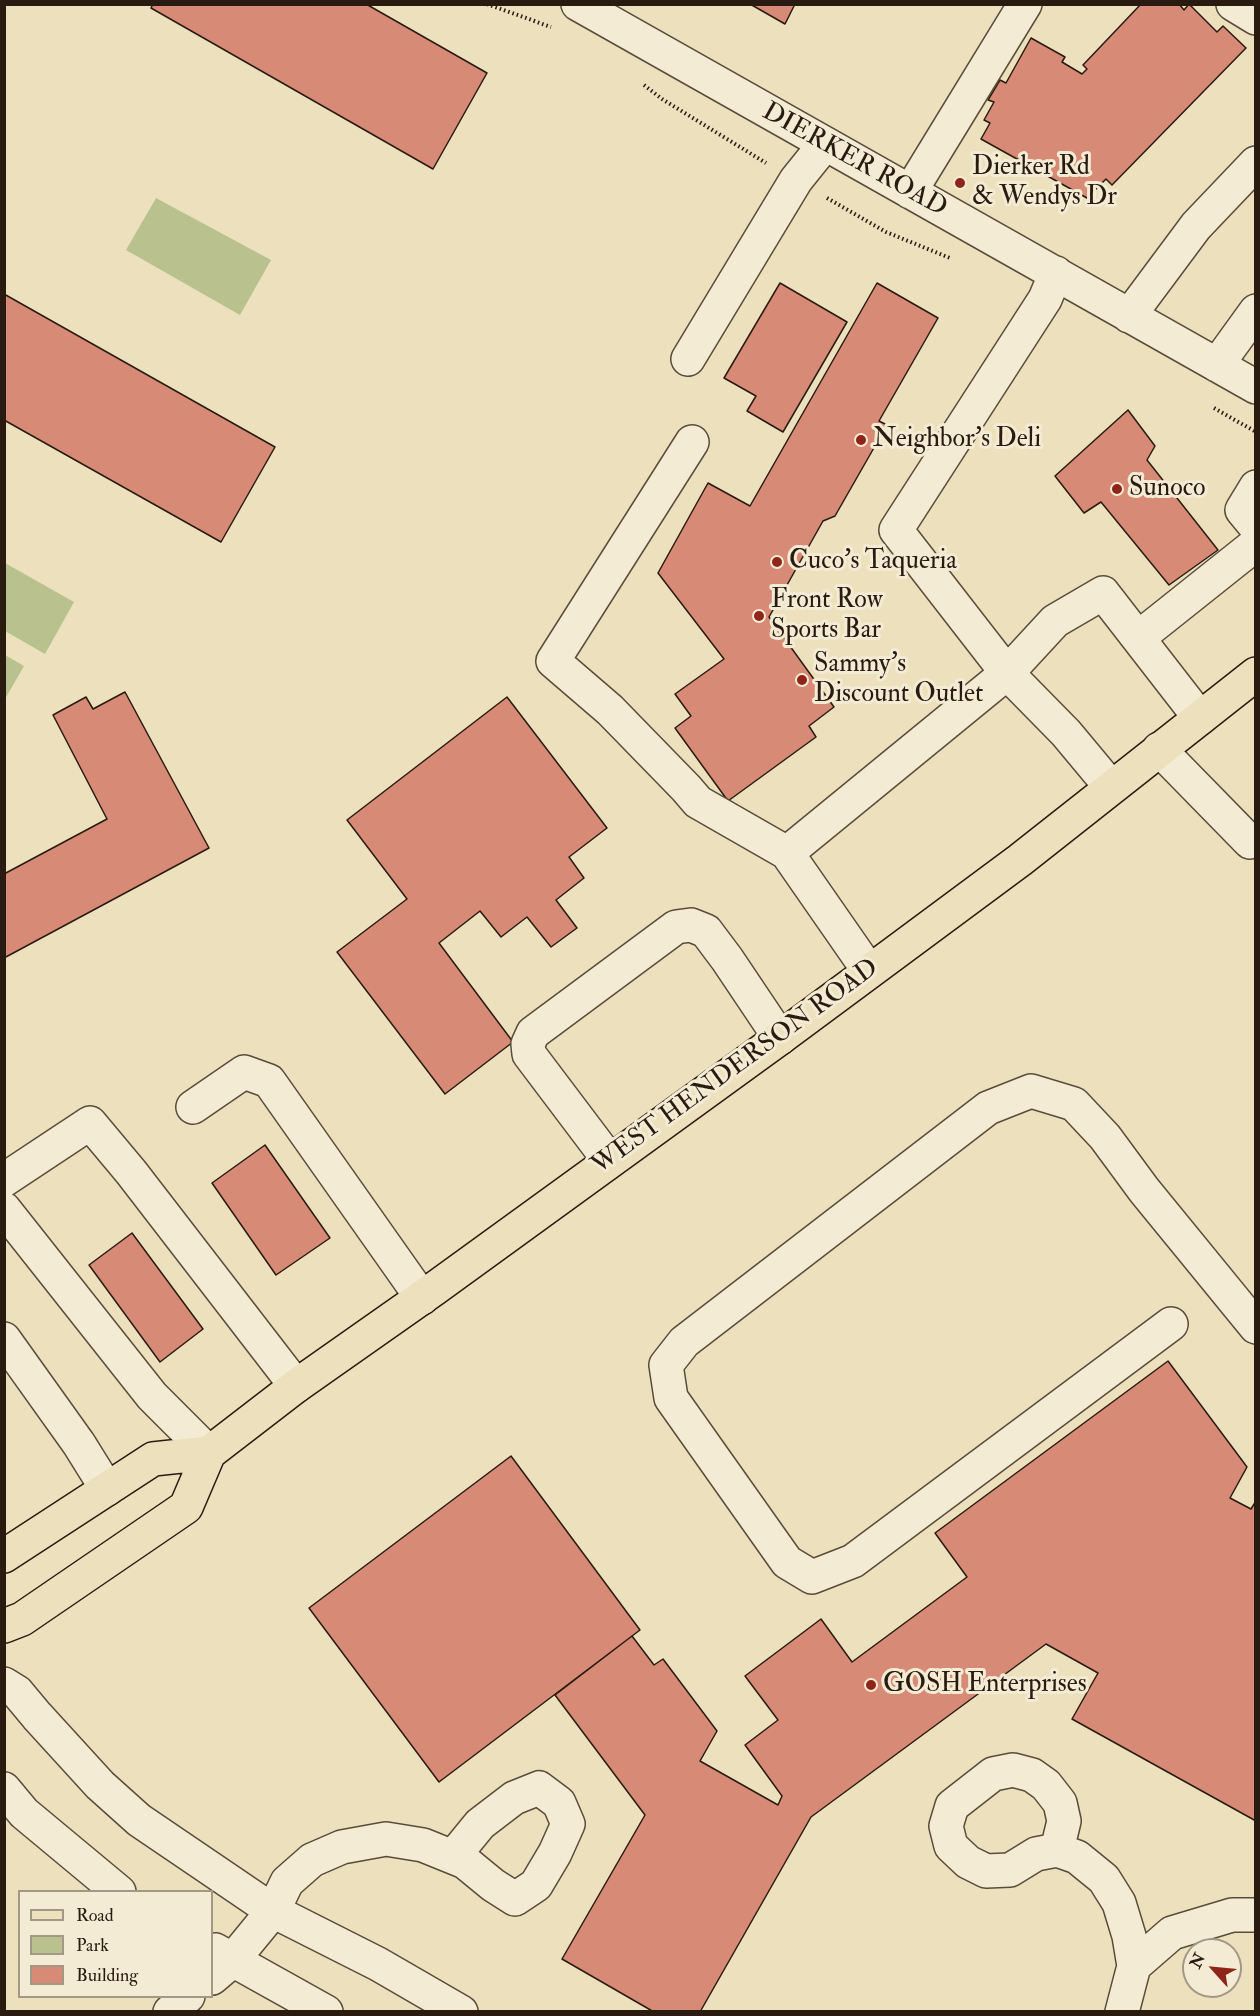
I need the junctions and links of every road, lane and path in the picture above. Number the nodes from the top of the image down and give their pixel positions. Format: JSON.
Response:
{"nodes":[{"id":1,"x":487,"y":4,"type":"edge"},
{"id":2,"x":578,"y":4,"type":"edge"},
{"id":3,"x":1025,"y":4,"type":"edge"},
{"id":4,"x":1233,"y":4,"type":"edge"},
{"id":5,"x":1256,"y":18,"type":"edge"},
{"id":6,"x":555,"y":28,"type":"dead end"},
{"id":7,"x":643,"y":84,"type":"dead end"},
{"id":8,"x":825,"y":144,"type":"junction"},
{"id":9,"x":1256,"y":163,"type":"edge"},
{"id":10,"x":796,"y":180,"type":"junction"},
{"id":11,"x":910,"y":192,"type":"junction"},
{"id":12,"x":950,"y":258,"type":"dead end"},
{"id":13,"x":1056,"y":273,"type":"junction"},
{"id":14,"x":1256,"y":311,"type":"edge"},
{"id":15,"x":1129,"y":316,"type":"junction"},
{"id":16,"x":688,"y":359,"type":"dead end"},
{"id":17,"x":1217,"y":365,"type":"junction"},
{"id":18,"x":1256,"y":387,"type":"edge"},
{"id":19,"x":1204,"y":402,"type":"dead end"},
{"id":20,"x":1256,"y":432,"type":"edge"},
{"id":21,"x":692,"y":442,"type":"dead end"},
{"id":22,"x":1256,"y":487,"type":"edge"},
{"id":23,"x":1256,"y":527,"type":"edge"},
{"id":24,"x":1256,"y":544,"type":"edge"},
{"id":25,"x":1138,"y":638,"type":"junction"},
{"id":26,"x":1007,"y":673,"type":"junction"},
{"id":27,"x":1256,"y":674,"type":"edge"},
{"id":28,"x":1200,"y":718,"type":"junction"},
{"id":29,"x":1160,"y":749,"type":"junction"},
{"id":30,"x":1111,"y":788,"type":"junction"},
{"id":31,"x":1256,"y":839,"type":"edge"},
{"id":32,"x":787,"y":853,"type":"junction"},
{"id":33,"x":869,"y":971,"type":"junction"},
{"id":34,"x":780,"y":1038,"type":"junction"},
{"id":35,"x":193,"y":1107,"type":"dead end"},
{"id":36,"x":609,"y":1160,"type":"junction"},
{"id":37,"x":4,"y":1180,"type":"edge"},
{"id":38,"x":4,"y":1209,"type":"edge"},
{"id":39,"x":422,"y":1298,"type":"junction"},
{"id":40,"x":1171,"y":1324,"type":"dead end"},
{"id":41,"x":1256,"y":1327,"type":"edge"},
{"id":42,"x":4,"y":1339,"type":"edge"},
{"id":43,"x":296,"y":1386,"type":"junction"},
{"id":44,"x":209,"y":1453,"type":"junction"},
{"id":45,"x":107,"y":1489,"type":"junction"},
{"id":46,"x":4,"y":1556,"type":"edge"},
{"id":47,"x":4,"y":1626,"type":"edge"},
{"id":48,"x":4,"y":1684,"type":"edge"},
{"id":49,"x":11,"y":1810,"type":"edge"},
{"id":50,"x":1057,"y":1850,"type":"dead end"},
{"id":51,"x":453,"y":1857,"type":"dead end"},
{"id":52,"x":116,"y":1890,"type":"edge"},
{"id":53,"x":273,"y":1911,"type":"junction"},
{"id":54,"x":1256,"y":1915,"type":"edge"},
{"id":55,"x":218,"y":1962,"type":"edge"},
{"id":56,"x":1134,"y":1966,"type":"junction"},
{"id":57,"x":186,"y":1998,"type":"edge"},
{"id":58,"x":170,"y":2012,"type":"edge"},
{"id":59,"x":326,"y":2012,"type":"edge"},
{"id":60,"x":461,"y":2012,"type":"edge"},
{"id":61,"x":1122,"y":2012,"type":"edge"}],
"edges":[{"from":1,"to":6,"type":"path"},
{"from":2,"to":8,"type":"street","name":"DIERKER ROAD"},
{"from":3,"to":11,"type":"street"},
{"from":4,"to":5,"type":"street"},
{"from":7,"to":10,"type":"path"},
{"from":8,"to":10,"type":"street"},
{"from":8,"to":11,"type":"street","name":"DIERKER ROAD"},
{"from":9,"to":15,"type":"street"},
{"from":10,"to":12,"type":"path"},
{"from":10,"to":16,"type":"street"},
{"from":11,"to":13,"type":"street","name":"DIERKER ROAD"},
{"from":13,"to":15,"type":"street","name":"DIERKER ROAD"},
{"from":13,"to":26,"type":"street"},
{"from":14,"to":17,"type":"street"},
{"from":15,"to":17,"type":"street","name":"DIERKER ROAD"},
{"from":17,"to":18,"type":"street","name":"DIERKER ROAD"},
{"from":19,"to":20,"type":"path"},
{"from":21,"to":32,"type":"street"},
{"from":22,"to":23,"type":"street"},
{"from":24,"to":25,"type":"street"},
{"from":25,"to":26,"type":"street"},
{"from":25,"to":28,"type":"street"},
{"from":26,"to":30,"type":"street"},
{"from":26,"to":32,"type":"street"},
{"from":27,"to":28,"type":"main road","name":"WEST HENDERSON ROAD"},
{"from":28,"to":29,"type":"main road","name":"WEST HENDERSON ROAD"},
{"from":29,"to":30,"type":"main road","name":"WEST HENDERSON ROAD"},
{"from":29,"to":31,"type":"street"},
{"from":30,"to":33,"type":"main road","name":"WEST HENDERSON ROAD"},
{"from":32,"to":33,"type":"street"},
{"from":33,"to":34,"type":"main road","name":"WEST HENDERSON ROAD"},
{"from":34,"to":36,"type":"main road","name":"WEST HENDERSON ROAD"},
{"from":34,"to":36,"type":"street"},
{"from":35,"to":39,"type":"street"},
{"from":36,"to":39,"type":"main road","name":"WEST HENDERSON ROAD"},
{"from":37,"to":43,"type":"street"},
{"from":38,"to":44,"type":"street"},
{"from":39,"to":43,"type":"main road","name":"WEST HENDERSON ROAD"},
{"from":40,"to":41,"type":"street"},
{"from":42,"to":45,"type":"street"},
{"from":43,"to":44,"type":"main road","name":"WEST HENDERSON ROAD"},
{"from":44,"to":45,"type":"main road"},
{"from":44,"to":47,"type":"main road","name":"WEST HENDERSON ROAD"},
{"from":45,"to":46,"type":"main road"},
{"from":48,"to":53,"type":"street"},
{"from":49,"to":52,"type":"street"},
{"from":50,"to":56,"type":"street"},
{"from":51,"to":53,"type":"street"},
{"from":53,"to":55,"type":"street"},
{"from":53,"to":60,"type":"street"},
{"from":54,"to":56,"type":"street"},
{"from":55,"to":59,"type":"street"},
{"from":56,"to":61,"type":"street"},
{"from":57,"to":58,"type":"street"}]}
